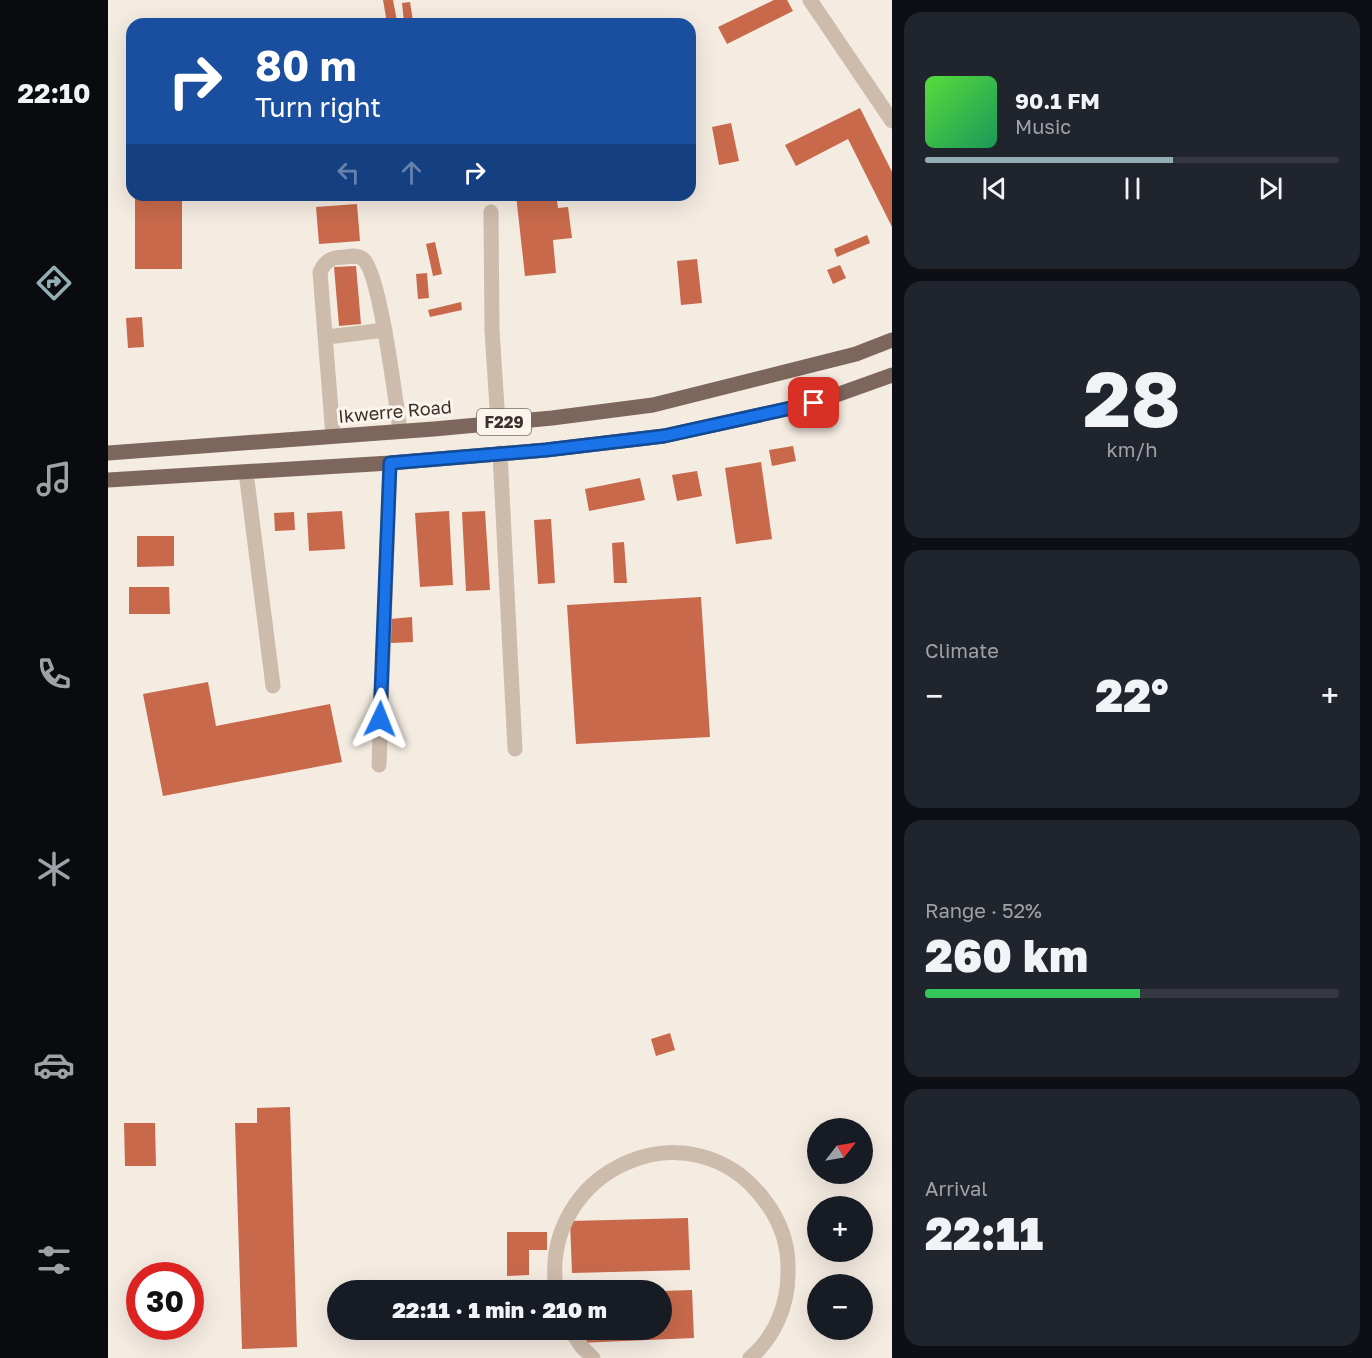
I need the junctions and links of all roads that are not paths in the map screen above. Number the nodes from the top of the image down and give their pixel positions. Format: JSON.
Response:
{"nodes":[{"id":1,"x":810,"y":0,"type":"edge"},
{"id":2,"x":892,"y":121,"type":"edge"},
{"id":3,"x":491,"y":212,"type":"dead end"},
{"id":4,"x":385,"y":330,"type":"junction"},
{"id":5,"x":327,"y":337,"type":"junction"},
{"id":6,"x":892,"y":340,"type":"edge"},
{"id":7,"x":892,"y":375,"type":"edge"},
{"id":8,"x":498,"y":423,"type":"junction"},
{"id":9,"x":400,"y":431,"type":"junction"},
{"id":10,"x":333,"y":436,"type":"junction"},
{"id":11,"x":108,"y":453,"type":"edge"},
{"id":12,"x":500,"y":453,"type":"junction"},
{"id":13,"x":390,"y":463,"type":"junction"},
{"id":14,"x":246,"y":472,"type":"junction"},
{"id":15,"x":108,"y":480,"type":"edge"},
{"id":16,"x":273,"y":686,"type":"dead end"},
{"id":17,"x":515,"y":749,"type":"dead end"},
{"id":18,"x":379,"y":765,"type":"dead end"},
{"id":19,"x":556,"y":1280,"type":"edge"},
{"id":20,"x":577,"y":1340,"type":"edge"},
{"id":21,"x":593,"y":1358,"type":"edge"},
{"id":22,"x":750,"y":1358,"type":"edge"}],
"edges":[{"from":1,"to":2,"type":"street"},
{"from":3,"to":8,"type":"street"},
{"from":4,"to":5,"type":"street"},
{"from":4,"to":5,"type":"street"},
{"from":4,"to":9,"type":"street"},
{"from":5,"to":10,"type":"street"},
{"from":6,"to":8,"type":"main road","name":"Ikwerre Road","number":"F229"},
{"from":7,"to":12,"type":"main road","number":"F229"},
{"from":8,"to":9,"type":"main road","name":"Ikwerre Road","number":"F229"},
{"from":9,"to":10,"type":"main road","name":"Ikwerre Road","number":"F229"},
{"from":10,"to":11,"type":"main road","name":"Ikwerre Road","number":"F229"},
{"from":12,"to":13,"type":"main road","number":"F229"},
{"from":12,"to":17,"type":"street"},
{"from":13,"to":14,"type":"main road","number":"F229"},
{"from":13,"to":18,"type":"street"},
{"from":14,"to":15,"type":"main road","number":"F229"},
{"from":14,"to":16,"type":"street"},
{"from":19,"to":22,"type":"street"},
{"from":20,"to":21,"type":"street"}]}
